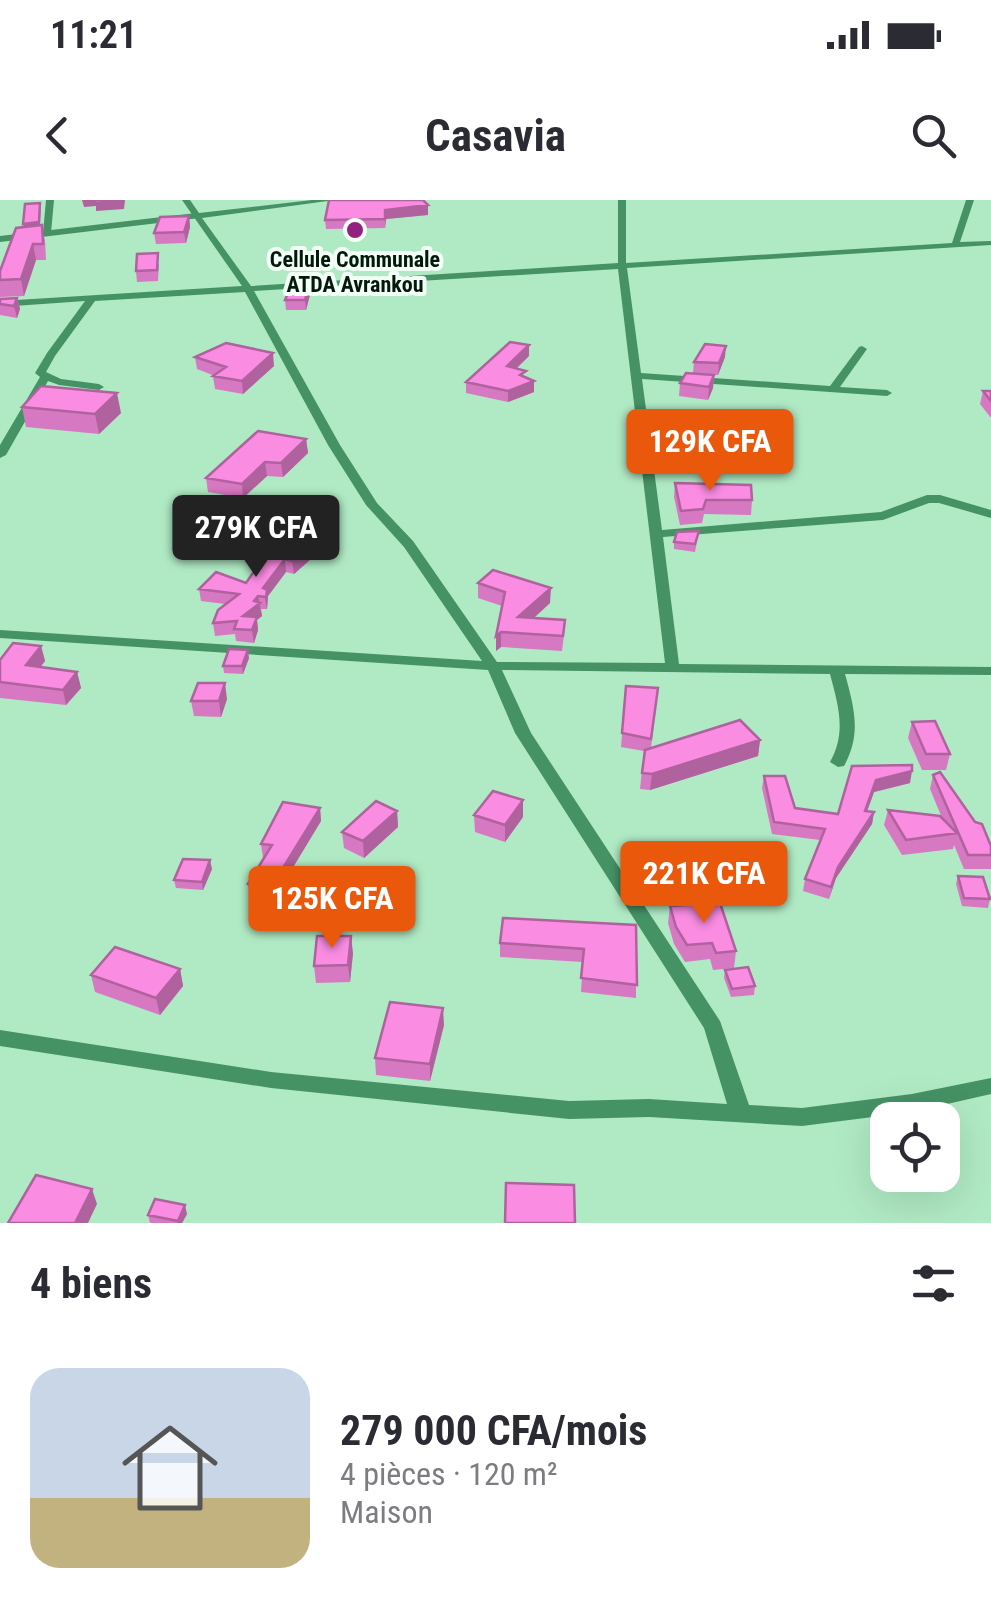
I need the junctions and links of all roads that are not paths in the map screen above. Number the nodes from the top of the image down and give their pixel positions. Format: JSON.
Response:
{"nodes":[{"id":1,"x":50,"y":200,"type":"edge"},
{"id":2,"x":186,"y":200,"type":"edge"},
{"id":3,"x":331,"y":200,"type":"edge"},
{"id":4,"x":622,"y":200,"type":"edge"},
{"id":5,"x":970,"y":200,"type":"edge"},
{"id":6,"x":196,"y":216,"type":"junction"},
{"id":7,"x":47,"y":233,"type":"junction"},
{"id":8,"x":0,"y":239,"type":"edge"},
{"id":9,"x":991,"y":243,"type":"edge"},
{"id":10,"x":955,"y":246,"type":"junction"},
{"id":11,"x":622,"y":266,"type":"junction"},
{"id":12,"x":249,"y":290,"type":"junction"},
{"id":13,"x":92,"y":299,"type":"junction"},
{"id":14,"x":0,"y":304,"type":"edge"},
{"id":15,"x":862,"y":349,"type":"dead end"},
{"id":16,"x":637,"y":376,"type":"junction"},
{"id":17,"x":44,"y":378,"type":"junction"},
{"id":18,"x":99,"y":387,"type":"edge"},
{"id":19,"x":833,"y":389,"type":"junction"},
{"id":20,"x":887,"y":394,"type":"dead end"},
{"id":21,"x":0,"y":456,"type":"edge"},
{"id":22,"x":991,"y":514,"type":"edge"},
{"id":23,"x":657,"y":534,"type":"junction"},
{"id":24,"x":0,"y":634,"type":"edge"},
{"id":25,"x":492,"y":666,"type":"junction"},
{"id":26,"x":673,"y":670,"type":"junction"},
{"id":27,"x":837,"y":671,"type":"junction"},
{"id":28,"x":991,"y":671,"type":"edge"},
{"id":29,"x":838,"y":762,"type":"dead end"},
{"id":30,"x":0,"y":1038,"type":"edge"},
{"id":31,"x":991,"y":1086,"type":"edge"},
{"id":32,"x":742,"y":1114,"type":"junction"}],
"edges":[{"from":1,"to":7,"type":"street"},
{"from":2,"to":6,"type":"street"},
{"from":3,"to":6,"type":"street"},
{"from":4,"to":11,"type":"street"},
{"from":5,"to":10,"type":"street"},
{"from":6,"to":7,"type":"street"},
{"from":6,"to":12,"type":"street"},
{"from":7,"to":8,"type":"street"},
{"from":9,"to":10,"type":"street"},
{"from":10,"to":11,"type":"street"},
{"from":11,"to":12,"type":"street"},
{"from":11,"to":16,"type":"street"},
{"from":12,"to":13,"type":"street"},
{"from":12,"to":25,"type":"street"},
{"from":13,"to":14,"type":"street"},
{"from":13,"to":17,"type":"street"},
{"from":15,"to":19,"type":"street"},
{"from":16,"to":19,"type":"street"},
{"from":16,"to":23,"type":"street"},
{"from":17,"to":18,"type":"street"},
{"from":17,"to":21,"type":"street"},
{"from":19,"to":20,"type":"street"},
{"from":22,"to":23,"type":"street"},
{"from":23,"to":26,"type":"street"},
{"from":24,"to":25,"type":"street"},
{"from":25,"to":26,"type":"street"},
{"from":25,"to":32,"type":"street"},
{"from":26,"to":27,"type":"street"},
{"from":27,"to":28,"type":"street"},
{"from":27,"to":29,"type":"street"},
{"from":30,"to":32,"type":"street"},
{"from":31,"to":32,"type":"street"}]}
